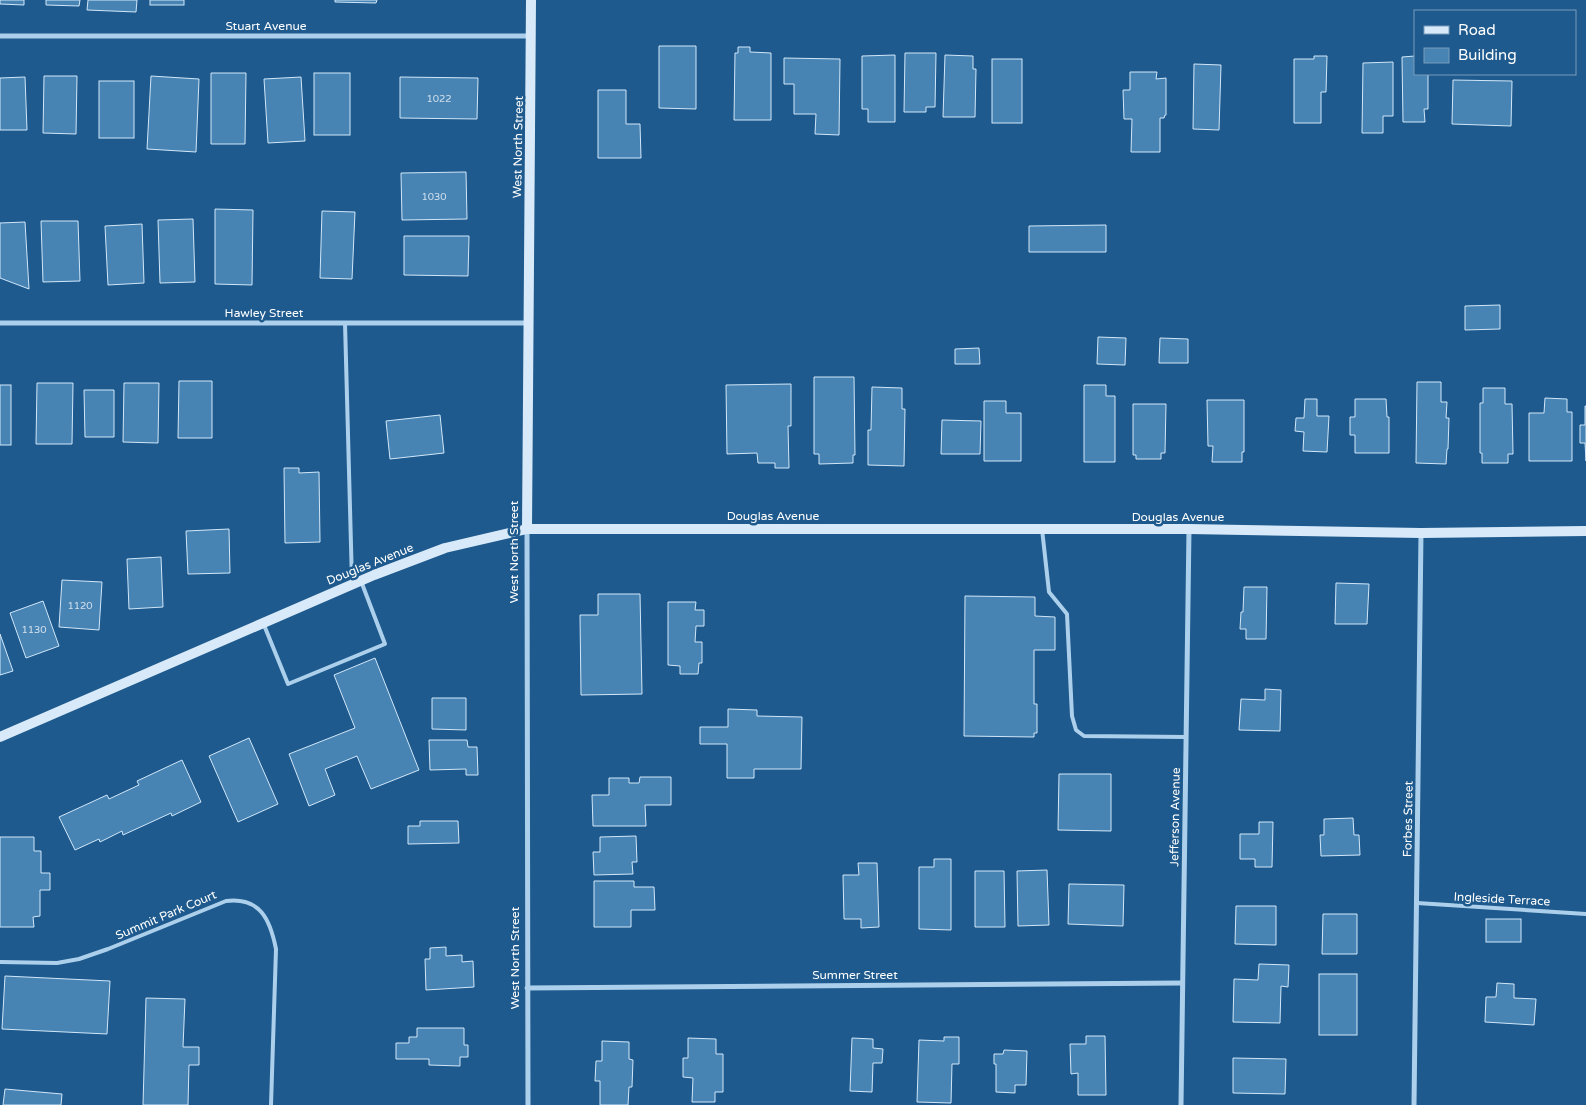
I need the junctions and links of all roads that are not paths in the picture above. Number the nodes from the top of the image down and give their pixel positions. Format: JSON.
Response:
{"nodes":[{"id":1,"x":531,"y":0,"type":"edge"},
{"id":2,"x":0,"y":36,"type":"edge"},
{"id":3,"x":532,"y":36,"type":"junction"},
{"id":4,"x":0,"y":323,"type":"edge"},
{"id":5,"x":345,"y":323,"type":"junction"},
{"id":6,"x":529,"y":323,"type":"junction"},
{"id":7,"x":527,"y":529,"type":"junction"},
{"id":8,"x":1042,"y":529,"type":"junction"},
{"id":9,"x":1189,"y":529,"type":"junction"},
{"id":10,"x":1586,"y":531,"type":"edge"},
{"id":11,"x":1420,"y":532,"type":"junction"},
{"id":12,"x":356,"y":583,"type":"junction"},
{"id":13,"x":263,"y":623,"type":"junction"},
{"id":14,"x":0,"y":737,"type":"edge"},
{"id":15,"x":1186,"y":738,"type":"junction"},
{"id":16,"x":1417,"y":904,"type":"junction"},
{"id":17,"x":1586,"y":914,"type":"edge"},
{"id":18,"x":0,"y":962,"type":"edge"},
{"id":19,"x":1182,"y":983,"type":"junction"},
{"id":20,"x":527,"y":988,"type":"junction"},
{"id":21,"x":271,"y":1105,"type":"edge"},
{"id":22,"x":528,"y":1105,"type":"edge"},
{"id":23,"x":1181,"y":1105,"type":"edge"},
{"id":24,"x":1414,"y":1105,"type":"edge"}],
"edges":[{"from":1,"to":3,"type":"main road","name":"West North Street"},
{"from":2,"to":3,"type":"street","name":"Stuart Avenue"},
{"from":3,"to":6,"type":"main road","name":"West North Street"},
{"from":4,"to":5,"type":"street","name":"Hawley Street"},
{"from":5,"to":6,"type":"street","name":"Hawley Street"},
{"from":5,"to":12,"type":"lane"},
{"from":6,"to":7,"type":"main road","name":"West North Street"},
{"from":7,"to":8,"type":"main road","name":"Douglas Avenue"},
{"from":7,"to":12,"type":"main road","name":"Douglas Avenue"},
{"from":7,"to":20,"type":"street","name":"West North Street"},
{"from":8,"to":9,"type":"main road","name":"Douglas Avenue"},
{"from":8,"to":15,"type":"lane"},
{"from":9,"to":11,"type":"main road","name":"Douglas Avenue"},
{"from":9,"to":15,"type":"street","name":"Jefferson Avenue"},
{"from":10,"to":11,"type":"main road","name":"Douglas Avenue"},
{"from":11,"to":16,"type":"street","name":"Forbes Street"},
{"from":12,"to":13,"type":"main road","name":"Douglas Avenue"},
{"from":12,"to":13,"type":"lane"},
{"from":13,"to":14,"type":"main road","name":"Douglas Avenue"},
{"from":15,"to":19,"type":"street","name":"Jefferson Avenue"},
{"from":16,"to":17,"type":"lane","name":"Ingleside Terrace"},
{"from":16,"to":24,"type":"street","name":"Forbes Street"},
{"from":18,"to":21,"type":"lane","name":"Summit Park Court"},
{"from":19,"to":20,"type":"street","name":"Summer Street"},
{"from":19,"to":23,"type":"street","name":"Jefferson Avenue"},
{"from":20,"to":22,"type":"street","name":"West North Street"}]}
